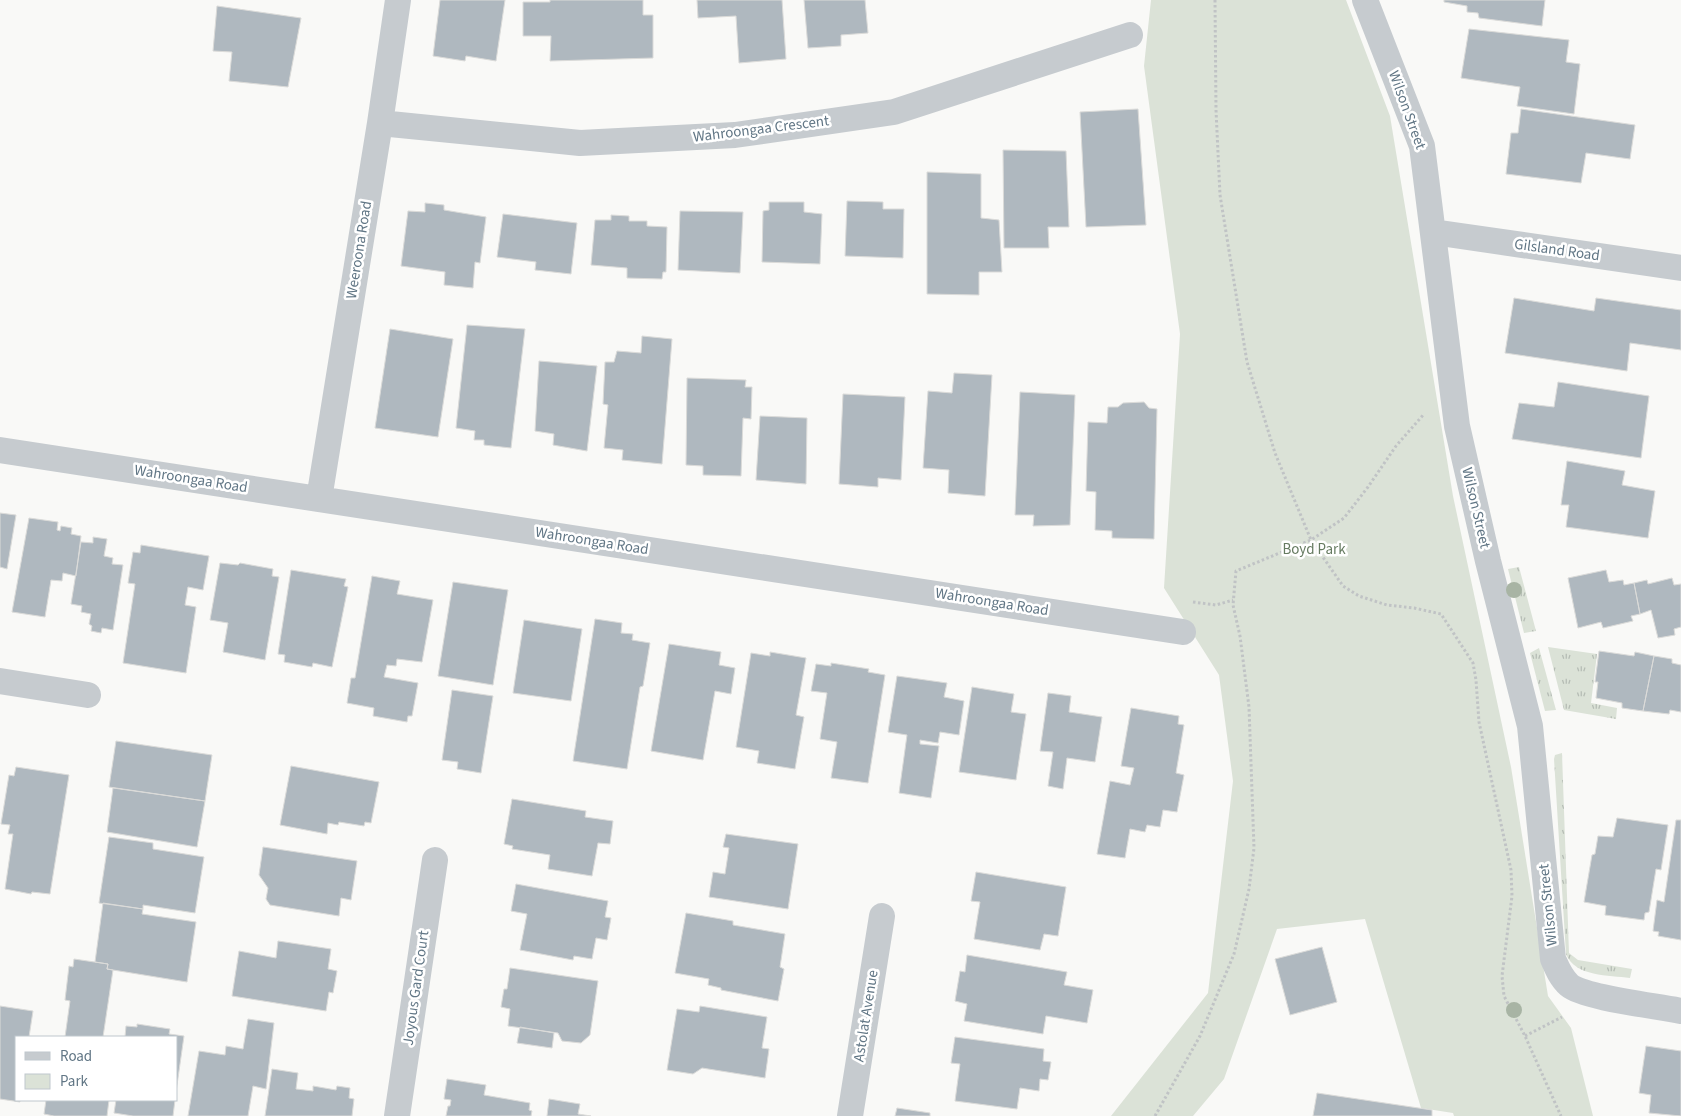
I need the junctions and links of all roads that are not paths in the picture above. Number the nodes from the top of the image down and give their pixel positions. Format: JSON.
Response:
{"nodes":[{"id":1,"x":398,"y":0,"type":"edge"},
{"id":2,"x":1365,"y":0,"type":"edge"},
{"id":3,"x":1130,"y":35,"type":"dead end"},
{"id":4,"x":380,"y":123,"type":"junction"},
{"id":5,"x":1433,"y":232,"type":"junction"},
{"id":6,"x":1681,"y":268,"type":"edge"},
{"id":7,"x":0,"y":450,"type":"edge"},
{"id":8,"x":319,"y":499,"type":"junction"},
{"id":9,"x":1183,"y":632,"type":"dead end"},
{"id":10,"x":0,"y":681,"type":"edge"},
{"id":11,"x":88,"y":695,"type":"dead end"},
{"id":12,"x":435,"y":860,"type":"dead end"},
{"id":13,"x":882,"y":916,"type":"dead end"},
{"id":14,"x":1681,"y":1010,"type":"edge"},
{"id":15,"x":397,"y":1116,"type":"edge"},
{"id":16,"x":850,"y":1116,"type":"edge"}],
"edges":[{"from":1,"to":4,"type":"street","name":"Weeroona Road"},
{"from":2,"to":5,"type":"street","name":"Wilson Street"},
{"from":3,"to":4,"type":"street","name":"Wahroongaa Crescent"},
{"from":4,"to":8,"type":"street","name":"Weeroona Road"},
{"from":5,"to":6,"type":"street","name":"Gilsland Road"},
{"from":5,"to":14,"type":"street","name":"Wilson Street"},
{"from":7,"to":8,"type":"street","name":"Wahroongaa Road"},
{"from":8,"to":9,"type":"street","name":"Wahroongaa Road"},
{"from":10,"to":11,"type":"street"},
{"from":12,"to":15,"type":"street","name":"Joyous Gard Court"},
{"from":13,"to":16,"type":"street","name":"Astolat Avenue"}]}
